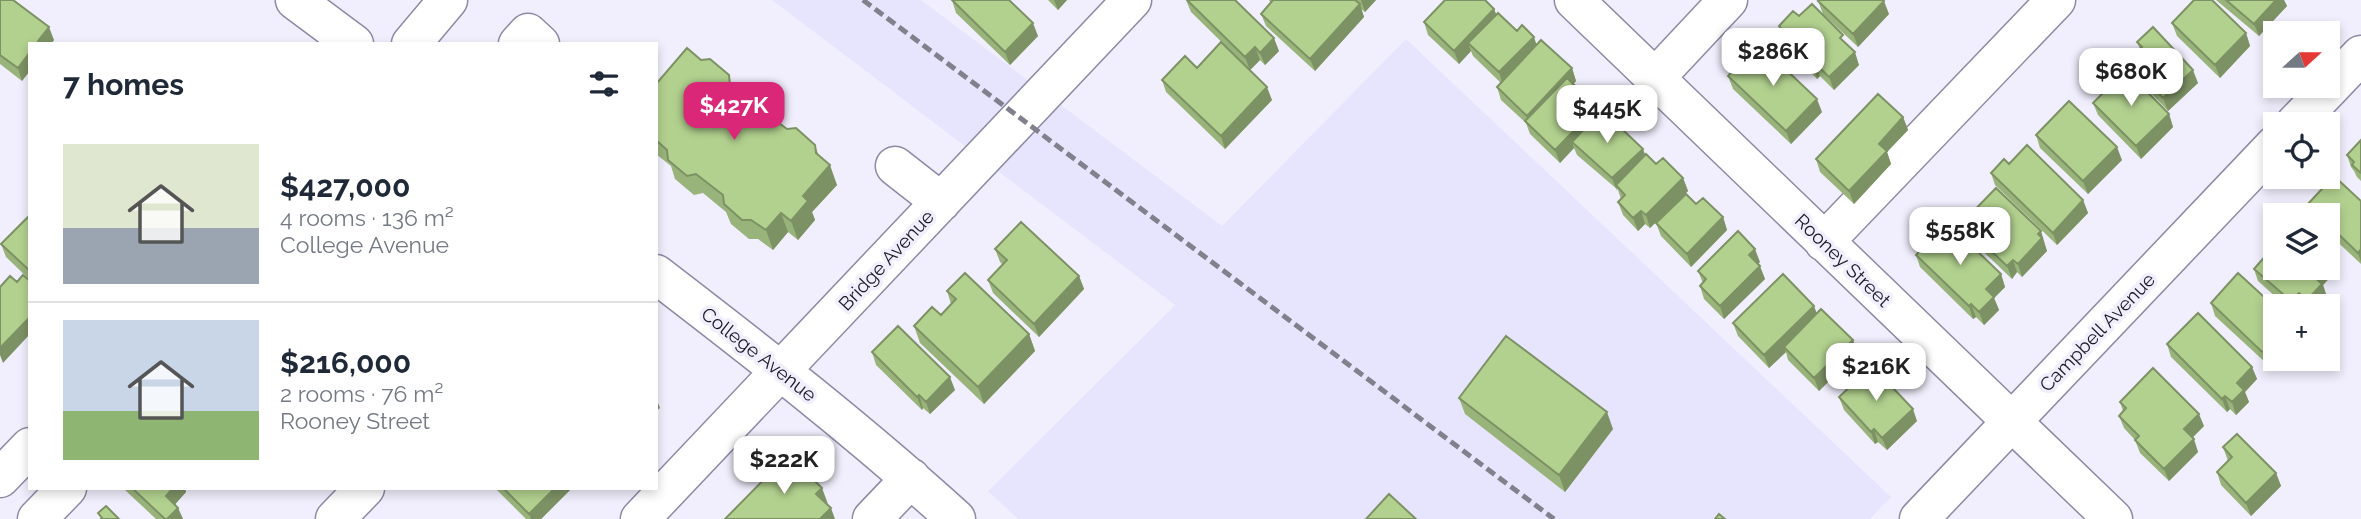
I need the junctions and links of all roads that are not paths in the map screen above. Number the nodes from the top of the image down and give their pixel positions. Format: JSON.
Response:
{"nodes":[{"id":1,"x":295,"y":0,"type":"edge"},
{"id":2,"x":448,"y":0,"type":"edge"},
{"id":3,"x":1132,"y":0,"type":"edge"},
{"id":4,"x":1574,"y":0,"type":"edge"},
{"id":5,"x":1728,"y":0,"type":"edge"},
{"id":6,"x":2056,"y":0,"type":"edge"},
{"id":7,"x":351,"y":42,"type":"edge"},
{"id":8,"x":413,"y":42,"type":"edge"},
{"id":9,"x":521,"y":42,"type":"edge"},
{"id":10,"x":538,"y":42,"type":"edge"},
{"id":11,"x":2361,"y":55,"type":"edge"},
{"id":12,"x":1655,"y":78,"type":"junction"},
{"id":13,"x":2306,"y":112,"type":"edge"},
{"id":14,"x":2263,"y":158,"type":"edge"},
{"id":15,"x":895,"y":166,"type":"dead end"},
{"id":16,"x":941,"y":202,"type":"junction"},
{"id":17,"x":1824,"y":242,"type":"junction"},
{"id":18,"x":658,"y":276,"type":"edge"},
{"id":19,"x":781,"y":370,"type":"junction"},
{"id":20,"x":2011,"y":421,"type":"junction"},
{"id":21,"x":28,"y":449,"type":"edge"},
{"id":22,"x":0,"y":478,"type":"edge"},
{"id":23,"x":911,"y":478,"type":"junction"},
{"id":24,"x":64,"y":490,"type":"edge"},
{"id":25,"x":363,"y":490,"type":"edge"},
{"id":26,"x":37,"y":519,"type":"edge"},
{"id":27,"x":335,"y":519,"type":"edge"},
{"id":28,"x":640,"y":519,"type":"edge"},
{"id":29,"x":872,"y":519,"type":"edge"},
{"id":30,"x":954,"y":519,"type":"edge"},
{"id":31,"x":1919,"y":519,"type":"edge"},
{"id":32,"x":2113,"y":519,"type":"edge"}],
"edges":[{"from":1,"to":7,"type":"street"},
{"from":2,"to":8,"type":"street"},
{"from":3,"to":16,"type":"street","name":"Bridge Avenue"},
{"from":4,"to":12,"type":"street","name":"Rooney Street"},
{"from":5,"to":12,"type":"street"},
{"from":6,"to":17,"type":"street"},
{"from":9,"to":10,"type":"street"},
{"from":11,"to":13,"type":"street"},
{"from":12,"to":17,"type":"street","name":"Rooney Street"},
{"from":14,"to":20,"type":"street","name":"Campbell Avenue"},
{"from":15,"to":16,"type":"street"},
{"from":16,"to":19,"type":"street","name":"Bridge Avenue"},
{"from":17,"to":20,"type":"street","name":"Rooney Street"},
{"from":18,"to":19,"type":"street","name":"College Avenue"},
{"from":19,"to":23,"type":"street","name":"College Avenue"},
{"from":19,"to":28,"type":"street","name":"Bridge Avenue"},
{"from":20,"to":31,"type":"street","name":"Campbell Avenue"},
{"from":20,"to":32,"type":"street","name":"Rooney Street"},
{"from":21,"to":22,"type":"street"},
{"from":23,"to":29,"type":"street"},
{"from":23,"to":30,"type":"street","name":"College Avenue"},
{"from":24,"to":26,"type":"street"},
{"from":25,"to":27,"type":"street"}]}
